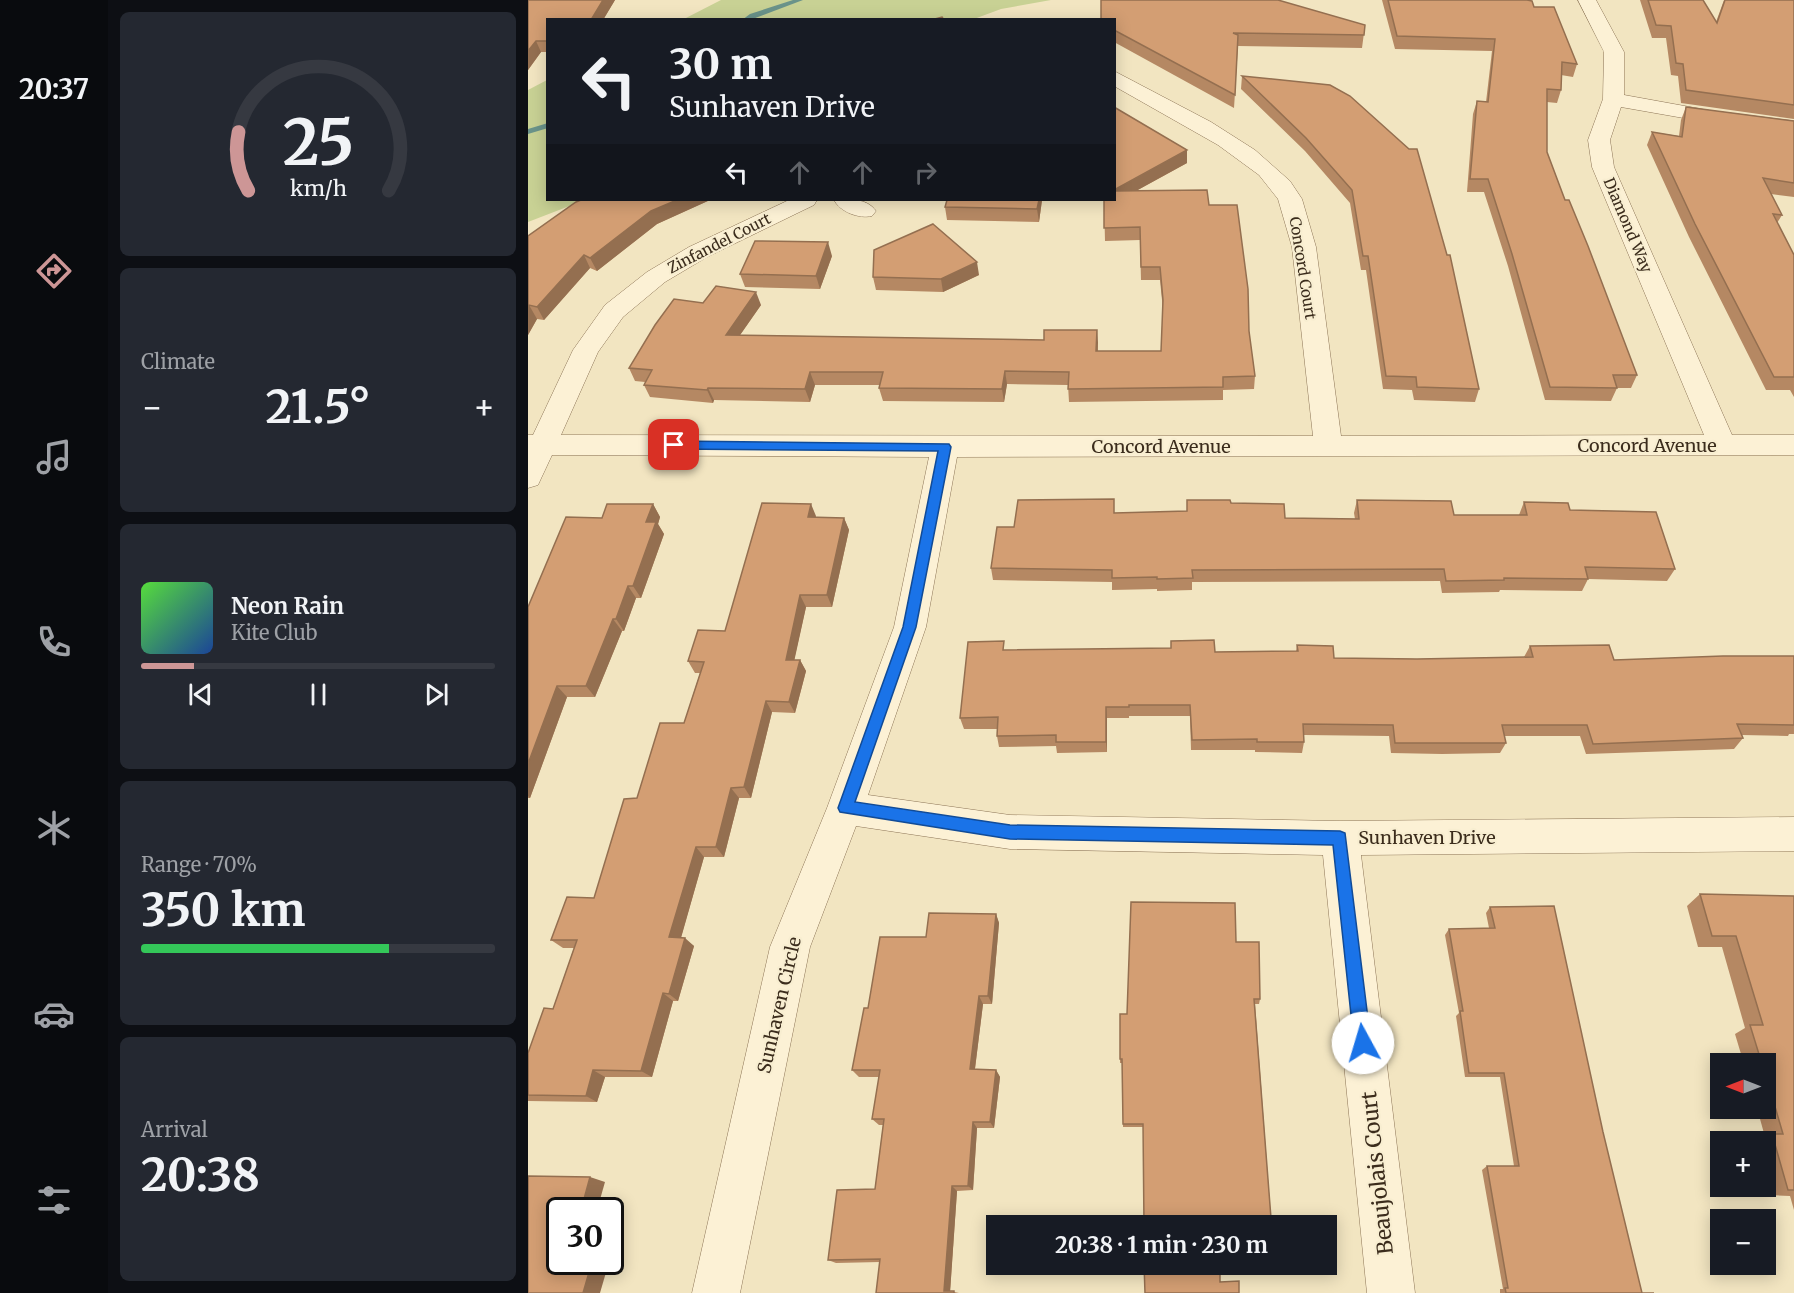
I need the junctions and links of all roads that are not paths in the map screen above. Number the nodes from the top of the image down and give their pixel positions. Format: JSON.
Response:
{"nodes":[{"id":1,"x":1587,"y":0,"type":"edge"},
{"id":2,"x":1116,"y":78,"type":"edge"},
{"id":3,"x":1613,"y":99,"type":"junction"},
{"id":4,"x":1794,"y":127,"type":"edge"},
{"id":5,"x":804,"y":201,"type":"edge"},
{"id":6,"x":535,"y":444,"type":"edge"},
{"id":7,"x":1722,"y":444,"type":"junction"},
{"id":8,"x":1328,"y":445,"type":"junction"},
{"id":9,"x":1794,"y":445,"type":"edge"},
{"id":10,"x":945,"y":447,"type":"junction"},
{"id":11,"x":528,"y":477,"type":"edge"},
{"id":12,"x":845,"y":808,"type":"junction"},
{"id":13,"x":1794,"y":834,"type":"edge"},
{"id":14,"x":1340,"y":838,"type":"junction"},
{"id":15,"x":716,"y":1293,"type":"edge"},
{"id":16,"x":1391,"y":1293,"type":"edge"}],
"edges":[{"from":1,"to":3,"type":"street","name":"Diamond Way"},
{"from":2,"to":8,"type":"street","name":"Concord Court"},
{"from":3,"to":4,"type":"street"},
{"from":3,"to":7,"type":"street","name":"Diamond Way"},
{"from":5,"to":6,"type":"street","name":"Zinfandel Court"},
{"from":6,"to":10,"type":"street","name":"Concord Avenue"},
{"from":6,"to":11,"type":"street"},
{"from":7,"to":8,"type":"street","name":"Concord Avenue"},
{"from":7,"to":9,"type":"street","name":"Concord Avenue"},
{"from":8,"to":10,"type":"street","name":"Concord Avenue"},
{"from":10,"to":12,"type":"street","name":"Sunhaven Circle"},
{"from":12,"to":14,"type":"street","name":"Sunhaven Drive"},
{"from":12,"to":15,"type":"street","name":"Sunhaven Circle"},
{"from":13,"to":14,"type":"street","name":"Sunhaven Drive"},
{"from":14,"to":16,"type":"street","name":"Beaujolais Court"}]}
